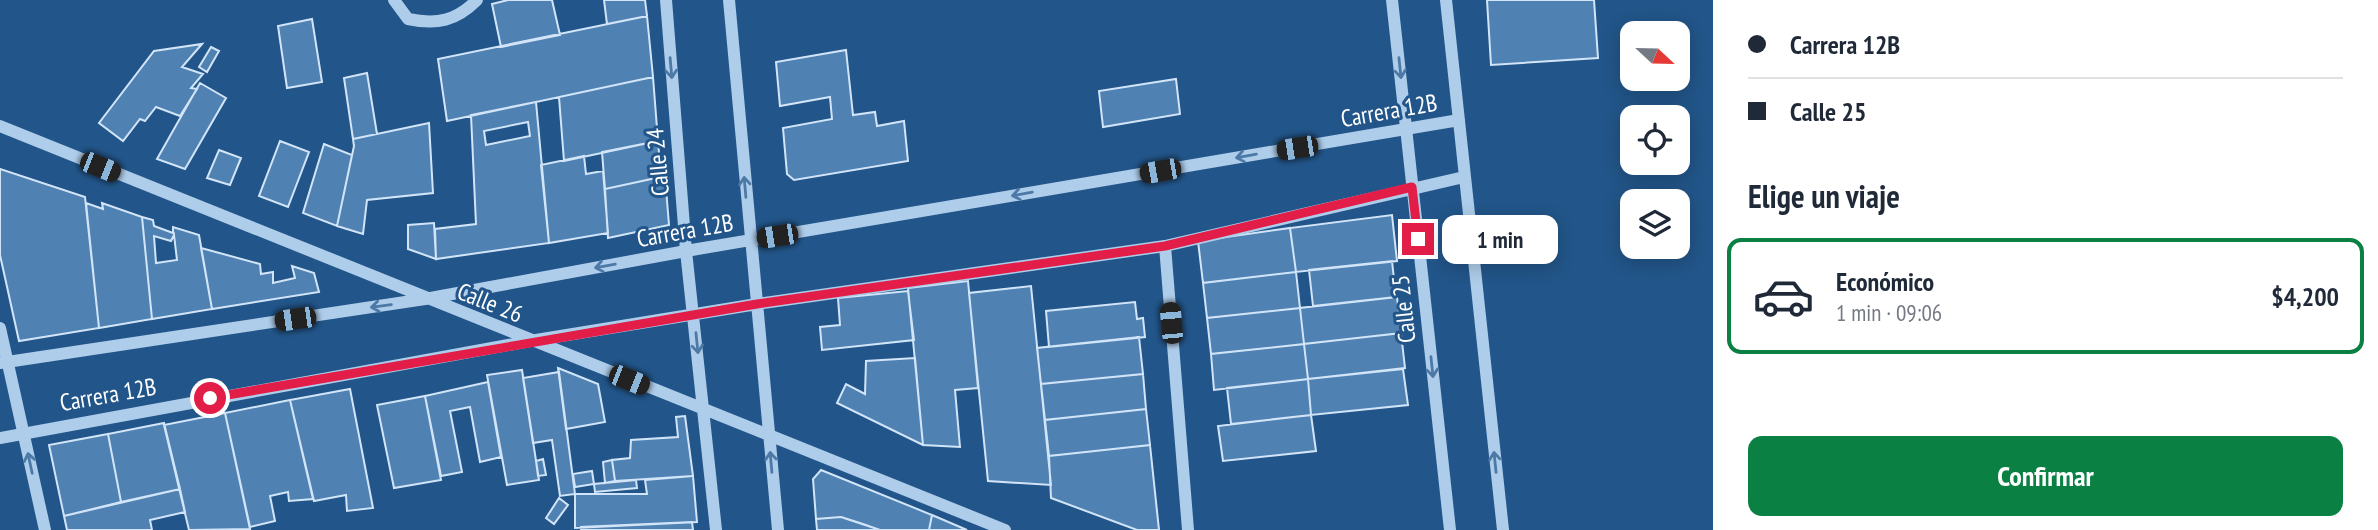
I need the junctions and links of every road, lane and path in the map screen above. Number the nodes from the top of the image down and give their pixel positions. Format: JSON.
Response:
{"nodes":[{"id":1,"x":394,"y":0,"type":"edge"},
{"id":2,"x":477,"y":0,"type":"edge"},
{"id":3,"x":666,"y":0,"type":"edge"},
{"id":4,"x":729,"y":0,"type":"edge"},
{"id":5,"x":1392,"y":0,"type":"edge"},
{"id":6,"x":1446,"y":0,"type":"edge"},
{"id":7,"x":1459,"y":120,"type":"junction"},
{"id":8,"x":0,"y":126,"type":"edge"},
{"id":9,"x":1406,"y":129,"type":"junction"},
{"id":10,"x":1464,"y":177,"type":"junction"},
{"id":11,"x":1412,"y":187,"type":"junction"},
{"id":12,"x":749,"y":240,"type":"junction"},
{"id":13,"x":1165,"y":246,"type":"junction"},
{"id":14,"x":686,"y":251,"type":"junction"},
{"id":15,"x":425,"y":299,"type":"junction"},
{"id":16,"x":757,"y":304,"type":"junction"},
{"id":17,"x":694,"y":315,"type":"junction"},
{"id":18,"x":0,"y":328,"type":"edge"},
{"id":19,"x":530,"y":341,"type":"junction"},
{"id":20,"x":4,"y":362,"type":"edge"},
{"id":21,"x":704,"y":410,"type":"junction"},
{"id":22,"x":23,"y":432,"type":"junction"},
{"id":23,"x":769,"y":436,"type":"junction"},
{"id":24,"x":0,"y":438,"type":"edge"},
{"id":25,"x":44,"y":530,"type":"edge"},
{"id":26,"x":716,"y":530,"type":"edge"},
{"id":27,"x":778,"y":530,"type":"edge"},
{"id":28,"x":1005,"y":530,"type":"edge"},
{"id":29,"x":1188,"y":530,"type":"edge"},
{"id":30,"x":1450,"y":530,"type":"edge"},
{"id":31,"x":1503,"y":530,"type":"edge"}],
"edges":[{"from":1,"to":2,"type":"street"},
{"from":3,"to":14,"type":"street","name":"Calle 24","one_way":true},
{"from":12,"to":4,"type":"street","one_way":true},
{"from":5,"to":9,"type":"street","name":"Calle 25","one_way":true},
{"from":6,"to":7,"type":"street"},
{"from":7,"to":9,"type":"street","name":"Carrera 12B"},
{"from":7,"to":10,"type":"street"},
{"from":8,"to":15,"type":"street","name":"Calle 26"},
{"from":9,"to":11,"type":"street","name":"Calle 25"},
{"from":9,"to":12,"type":"street","name":"Carrera 12B","one_way":true},
{"from":10,"to":11,"type":"street","name":"Carrera 12B"},
{"from":31,"to":10,"type":"street","one_way":true},
{"from":11,"to":13,"type":"street","name":"Carrera 12B"},
{"from":11,"to":30,"type":"street","name":"Calle 25","one_way":true},
{"from":12,"to":14,"type":"street","name":"Carrera 12B"},
{"from":12,"to":16,"type":"street"},
{"from":13,"to":16,"type":"street","name":"Carrera 12B"},
{"from":13,"to":29,"type":"street"},
{"from":14,"to":15,"type":"street","name":"Carrera 12B","one_way":true},
{"from":14,"to":17,"type":"street","name":"Calle 24"},
{"from":15,"to":19,"type":"street","name":"Calle 26"},
{"from":15,"to":20,"type":"street","name":"Carrera 12B","one_way":true},
{"from":16,"to":17,"type":"street","name":"Carrera 12B"},
{"from":16,"to":23,"type":"street"},
{"from":17,"to":19,"type":"street","name":"Carrera 12B"},
{"from":17,"to":21,"type":"street","name":"Calle 24","one_way":true},
{"from":18,"to":20,"type":"street"},
{"from":19,"to":21,"type":"street","name":"Calle 26"},
{"from":19,"to":22,"type":"street","name":"Carrera 12B"},
{"from":20,"to":22,"type":"street"},
{"from":21,"to":23,"type":"street","name":"Calle 26"},
{"from":21,"to":26,"type":"street","name":"Calle 24"},
{"from":22,"to":24,"type":"street","name":"Carrera 12B"},
{"from":25,"to":22,"type":"street","one_way":true},
{"from":27,"to":23,"type":"street","one_way":true},
{"from":23,"to":28,"type":"street","name":"Calle 26"}]}
